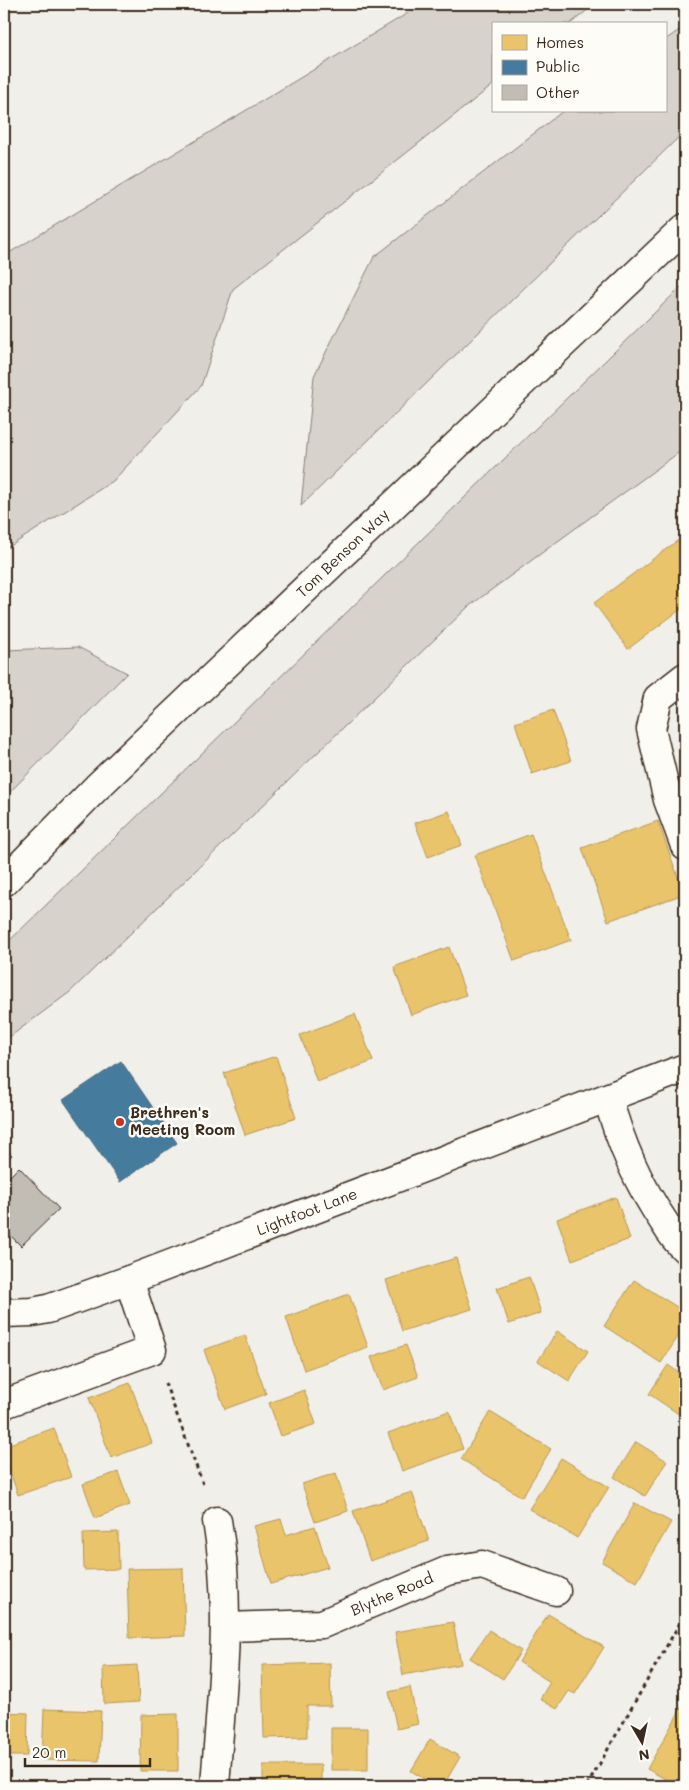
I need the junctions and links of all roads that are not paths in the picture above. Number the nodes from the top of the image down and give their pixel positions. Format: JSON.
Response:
{"nodes":[{"id":1,"x":685,"y":228,"type":"edge"},
{"id":2,"x":685,"y":677,"type":"edge"},
{"id":3,"x":685,"y":846,"type":"edge"},
{"id":4,"x":4,"y":882,"type":"edge"},
{"id":5,"x":685,"y":1068,"type":"edge"},
{"id":6,"x":608,"y":1098,"type":"junction"},
{"id":7,"x":685,"y":1249,"type":"edge"},
{"id":8,"x":129,"y":1280,"type":"junction"},
{"id":9,"x":4,"y":1312,"type":"edge"},
{"id":10,"x":4,"y":1404,"type":"edge"},
{"id":11,"x":217,"y":1521,"type":"road end"},
{"id":12,"x":556,"y":1591,"type":"dead end"},
{"id":13,"x":226,"y":1627,"type":"junction"},
{"id":14,"x":215,"y":1786,"type":"edge"}],
"edges":[{"from":1,"to":4,"type":"street","name":"Tom Benson Way"},
{"from":2,"to":3,"type":"street"},
{"from":5,"to":6,"type":"street","name":"Lightfoot Lane"},
{"from":6,"to":7,"type":"street"},
{"from":6,"to":8,"type":"street","name":"Lightfoot Lane"},
{"from":8,"to":9,"type":"street","name":"Lightfoot Lane"},
{"from":8,"to":10,"type":"street"},
{"from":11,"to":13,"type":"street"},
{"from":12,"to":13,"type":"street","name":"Blythe Road"},
{"from":13,"to":14,"type":"street"}]}
